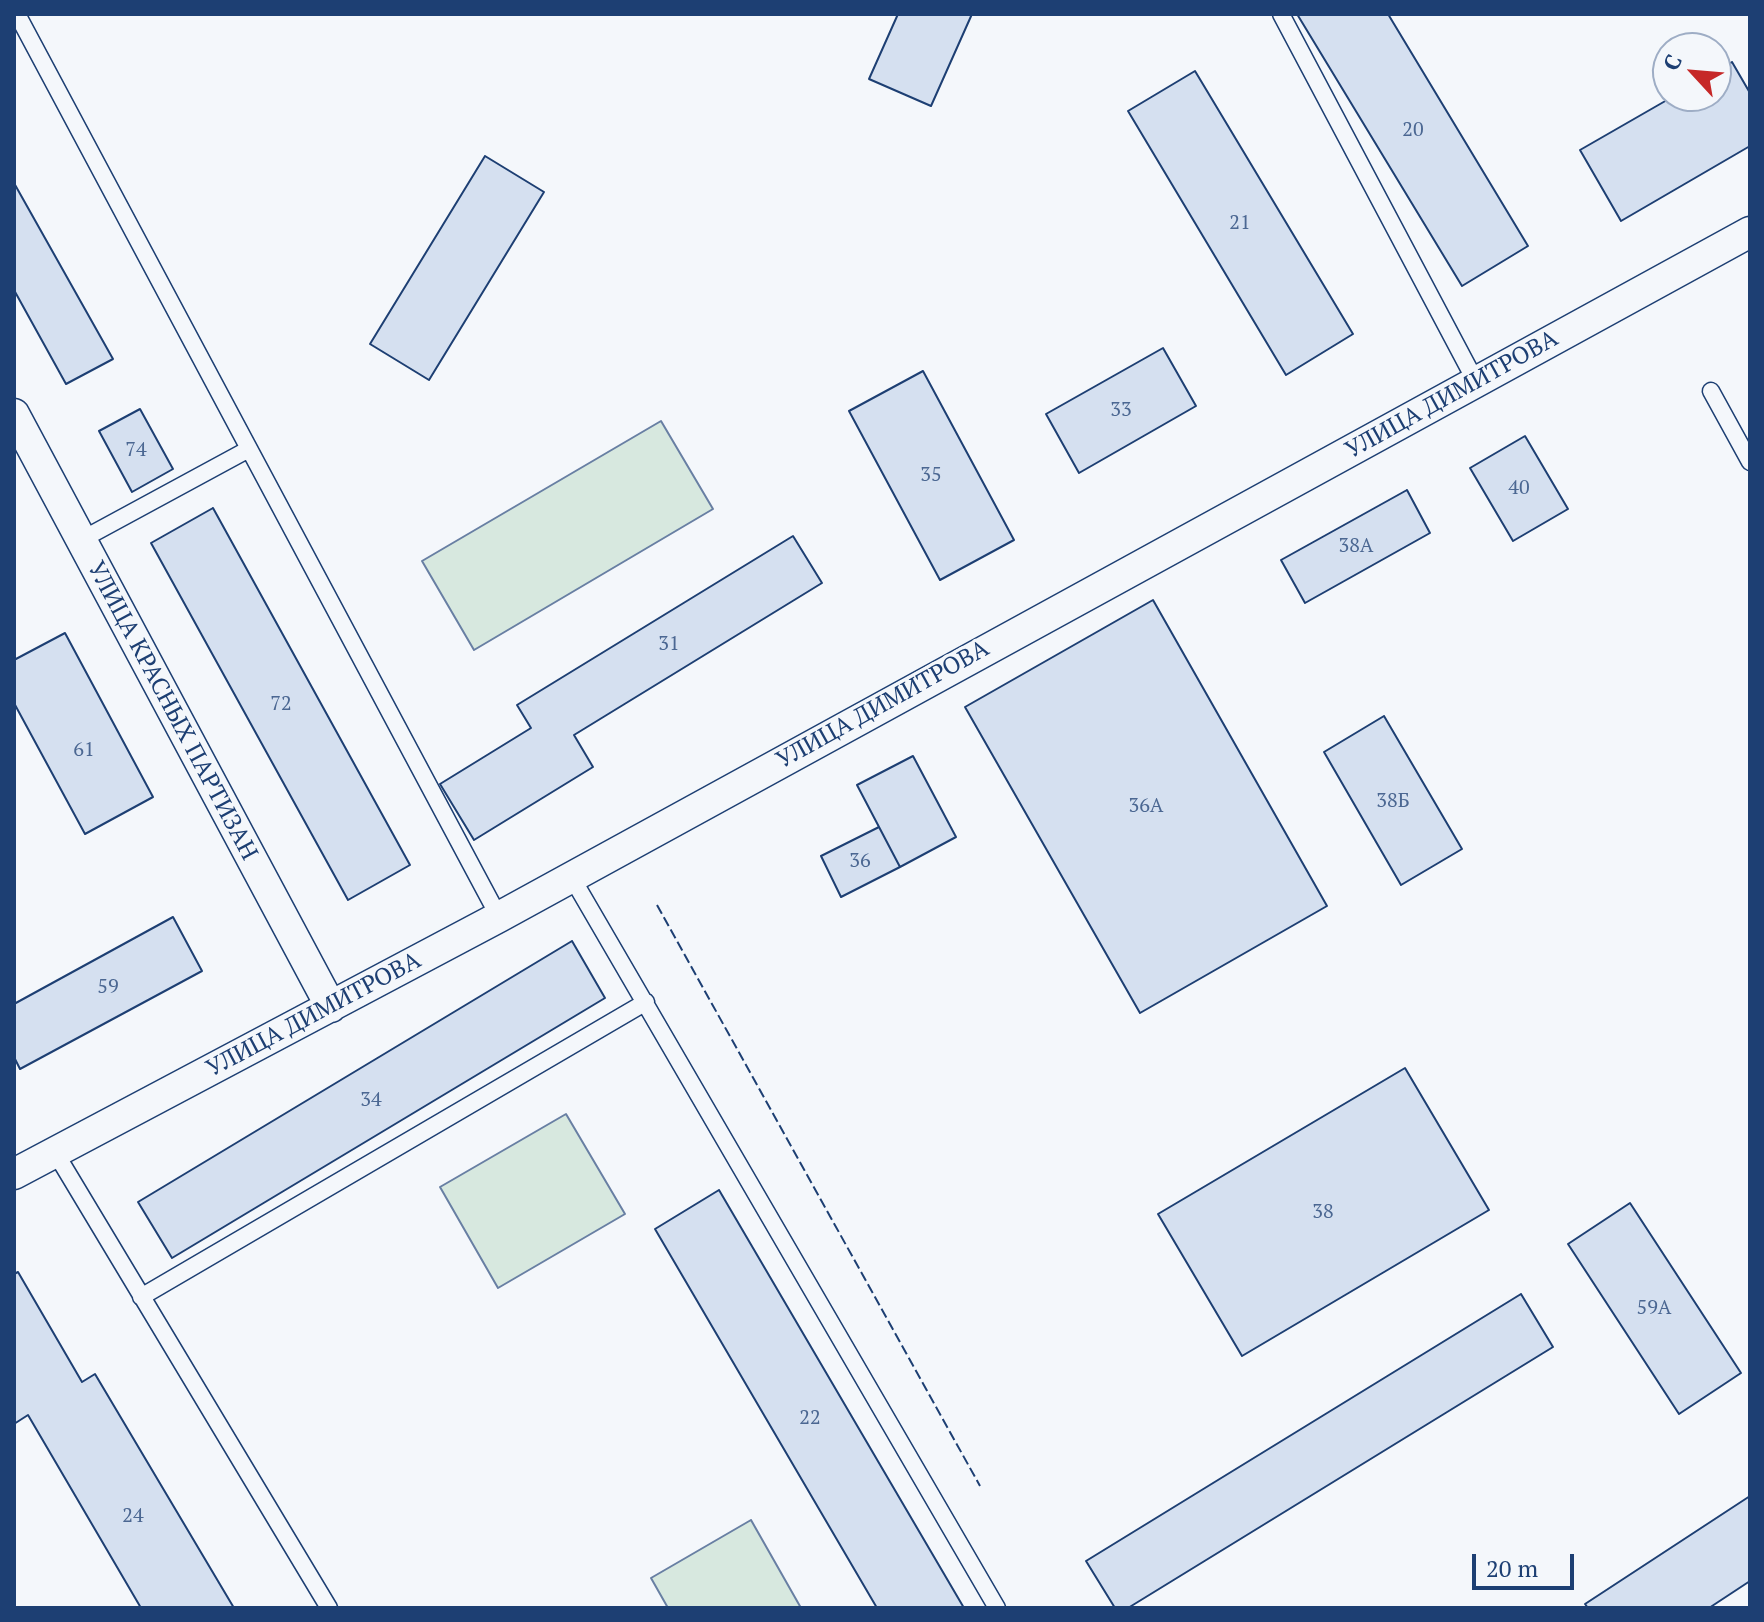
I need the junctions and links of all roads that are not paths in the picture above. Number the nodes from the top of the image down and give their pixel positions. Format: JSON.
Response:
{"nodes":[{"id":1,"x":17,"y":14,"type":"edge"},
{"id":2,"x":1281,"y":14,"type":"edge"},
{"id":3,"x":1750,"y":232,"type":"edge"},
{"id":4,"x":1476,"y":382,"type":"junction"},
{"id":5,"x":1711,"y":391,"type":"dead end"},
{"id":6,"x":14,"y":414,"type":"edge"},
{"id":7,"x":249,"y":449,"type":"junction"},
{"id":8,"x":1750,"y":462,"type":"edge"},
{"id":9,"x":81,"y":540,"type":"junction"},
{"id":10,"x":571,"y":876,"type":"junction"},
{"id":11,"x":499,"y":917,"type":"junction"},
{"id":12,"x":646,"y":1002,"type":"junction"},
{"id":13,"x":331,"y":1007,"type":"junction"},
{"id":14,"x":55,"y":1152,"type":"junction"},
{"id":15,"x":14,"y":1174,"type":"edge"},
{"id":16,"x":141,"y":1297,"type":"junction"},
{"id":17,"x":329,"y":1608,"type":"edge"},
{"id":18,"x":997,"y":1608,"type":"edge"}],
"edges":[{"from":1,"to":7,"type":"lane"},
{"from":2,"to":4,"type":"lane"},
{"from":3,"to":4,"type":"street","name":"УЛИЦА ДИМИТРОВА"},
{"from":4,"to":10,"type":"street","name":"УЛИЦА ДИМИТРОВА"},
{"from":5,"to":8,"type":"lane"},
{"from":6,"to":9,"type":"street","name":"УЛИЦА КРАСНЫХ ПАРТИЗАН"},
{"from":7,"to":9,"type":"lane"},
{"from":7,"to":11,"type":"lane"},
{"from":9,"to":13,"type":"street","name":"УЛИЦА КРАСНЫХ ПАРТИЗАН"},
{"from":10,"to":11,"type":"street","name":"УЛИЦА ДИМИТРОВА"},
{"from":10,"to":12,"type":"lane"},
{"from":11,"to":13,"type":"street","name":"УЛИЦА ДИМИТРОВА"},
{"from":12,"to":16,"type":"lane"},
{"from":12,"to":18,"type":"lane"},
{"from":13,"to":14,"type":"street","name":"УЛИЦА ДИМИТРОВА"},
{"from":14,"to":15,"type":"street","name":"УЛИЦА ДИМИТРОВА"},
{"from":14,"to":16,"type":"lane"},
{"from":16,"to":17,"type":"lane"}]}
